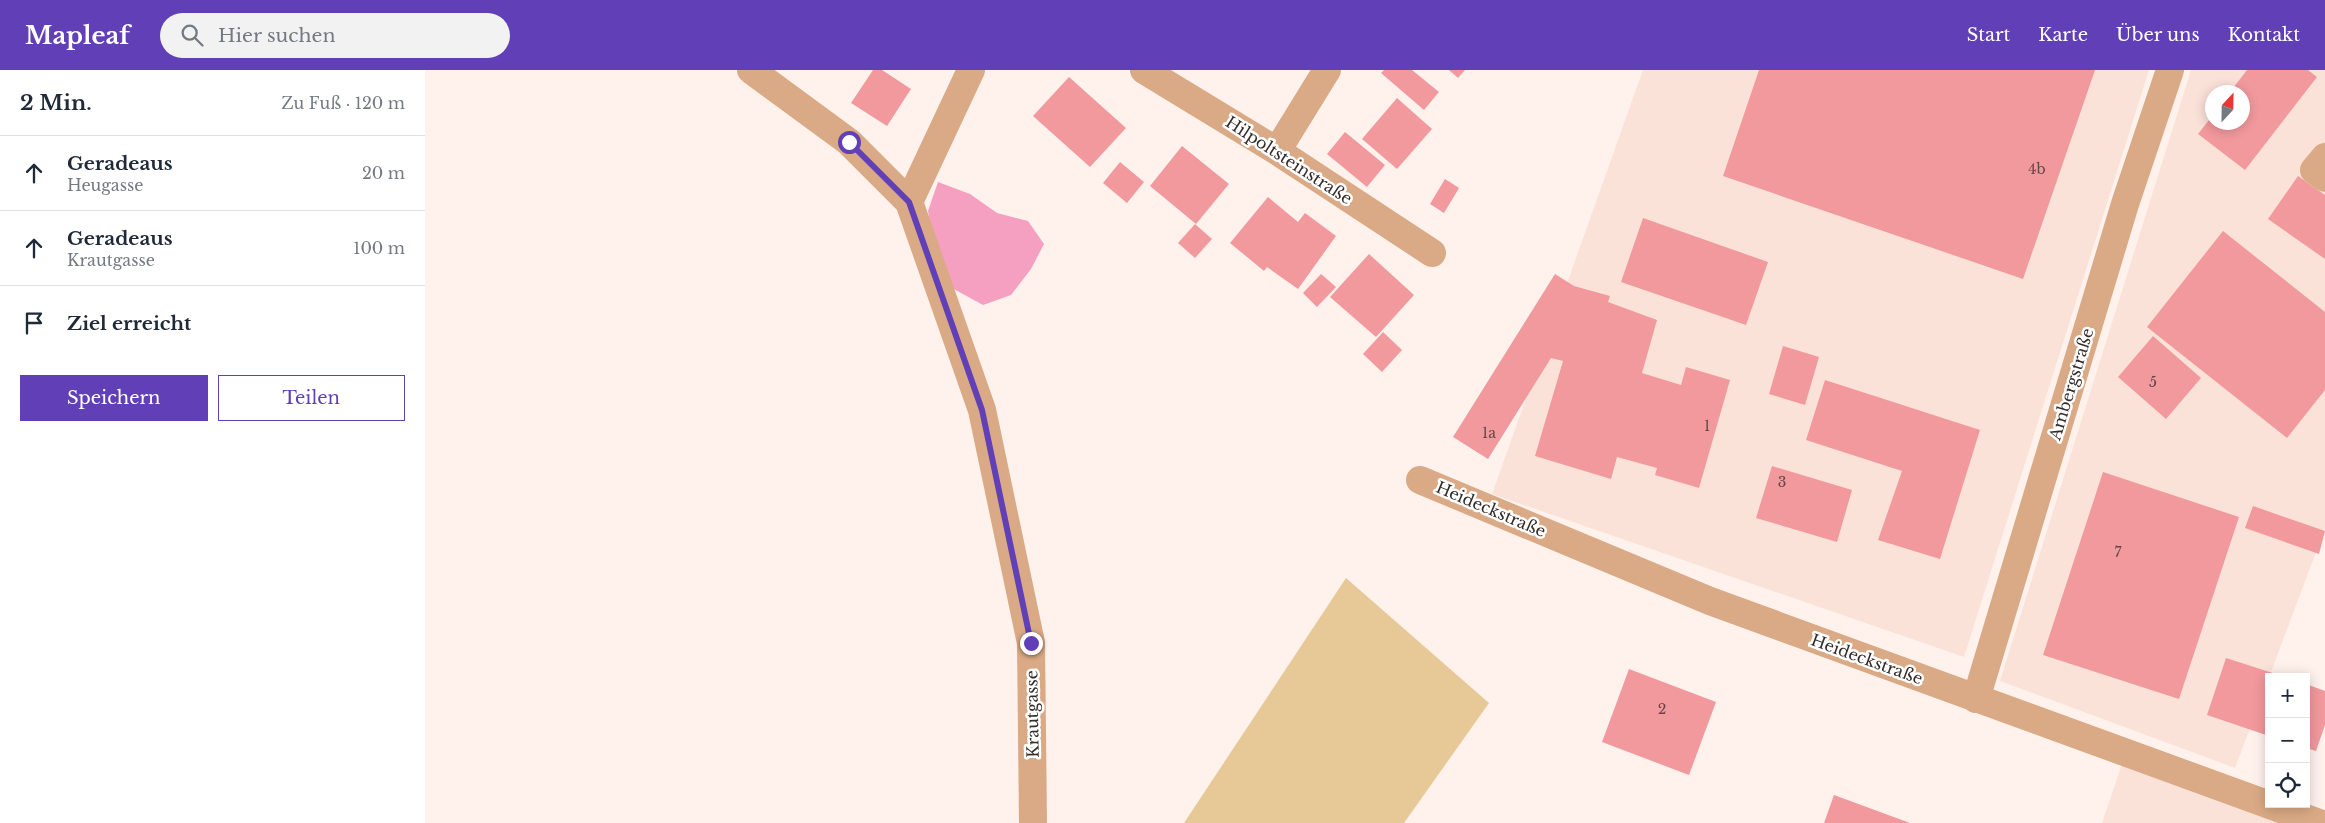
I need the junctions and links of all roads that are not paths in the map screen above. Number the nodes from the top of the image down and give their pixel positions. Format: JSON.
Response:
{"nodes":[{"id":1,"x":751,"y":70,"type":"edge"},
{"id":2,"x":971,"y":70,"type":"edge"},
{"id":3,"x":1144,"y":70,"type":"edge"},
{"id":4,"x":1327,"y":70,"type":"edge"},
{"id":5,"x":2169,"y":70,"type":"edge"},
{"id":6,"x":1277,"y":151,"type":"junction"},
{"id":7,"x":2325,"y":157,"type":"edge"},
{"id":8,"x":2325,"y":178,"type":"edge"},
{"id":9,"x":909,"y":202,"type":"junction"},
{"id":10,"x":1432,"y":253,"type":"dead end"},
{"id":11,"x":1420,"y":480,"type":"dead end"},
{"id":12,"x":1975,"y":700,"type":"junction"},
{"id":13,"x":1033,"y":823,"type":"edge"},
{"id":14,"x":2319,"y":823,"type":"edge"}],
"edges":[{"from":1,"to":9,"type":"street"},
{"from":2,"to":9,"type":"street"},
{"from":3,"to":6,"type":"street","name":"Hilpoltsteinstraße"},
{"from":4,"to":6,"type":"street"},
{"from":5,"to":12,"type":"street","name":"Ambergstraße"},
{"from":6,"to":10,"type":"street","name":"Hilpoltsteinstraße"},
{"from":7,"to":8,"type":"street"},
{"from":9,"to":13,"type":"street","name":"Krautgasse"},
{"from":11,"to":12,"type":"street","name":"Heideckstraße"},
{"from":12,"to":14,"type":"street","name":"Heideckstraße"}]}
